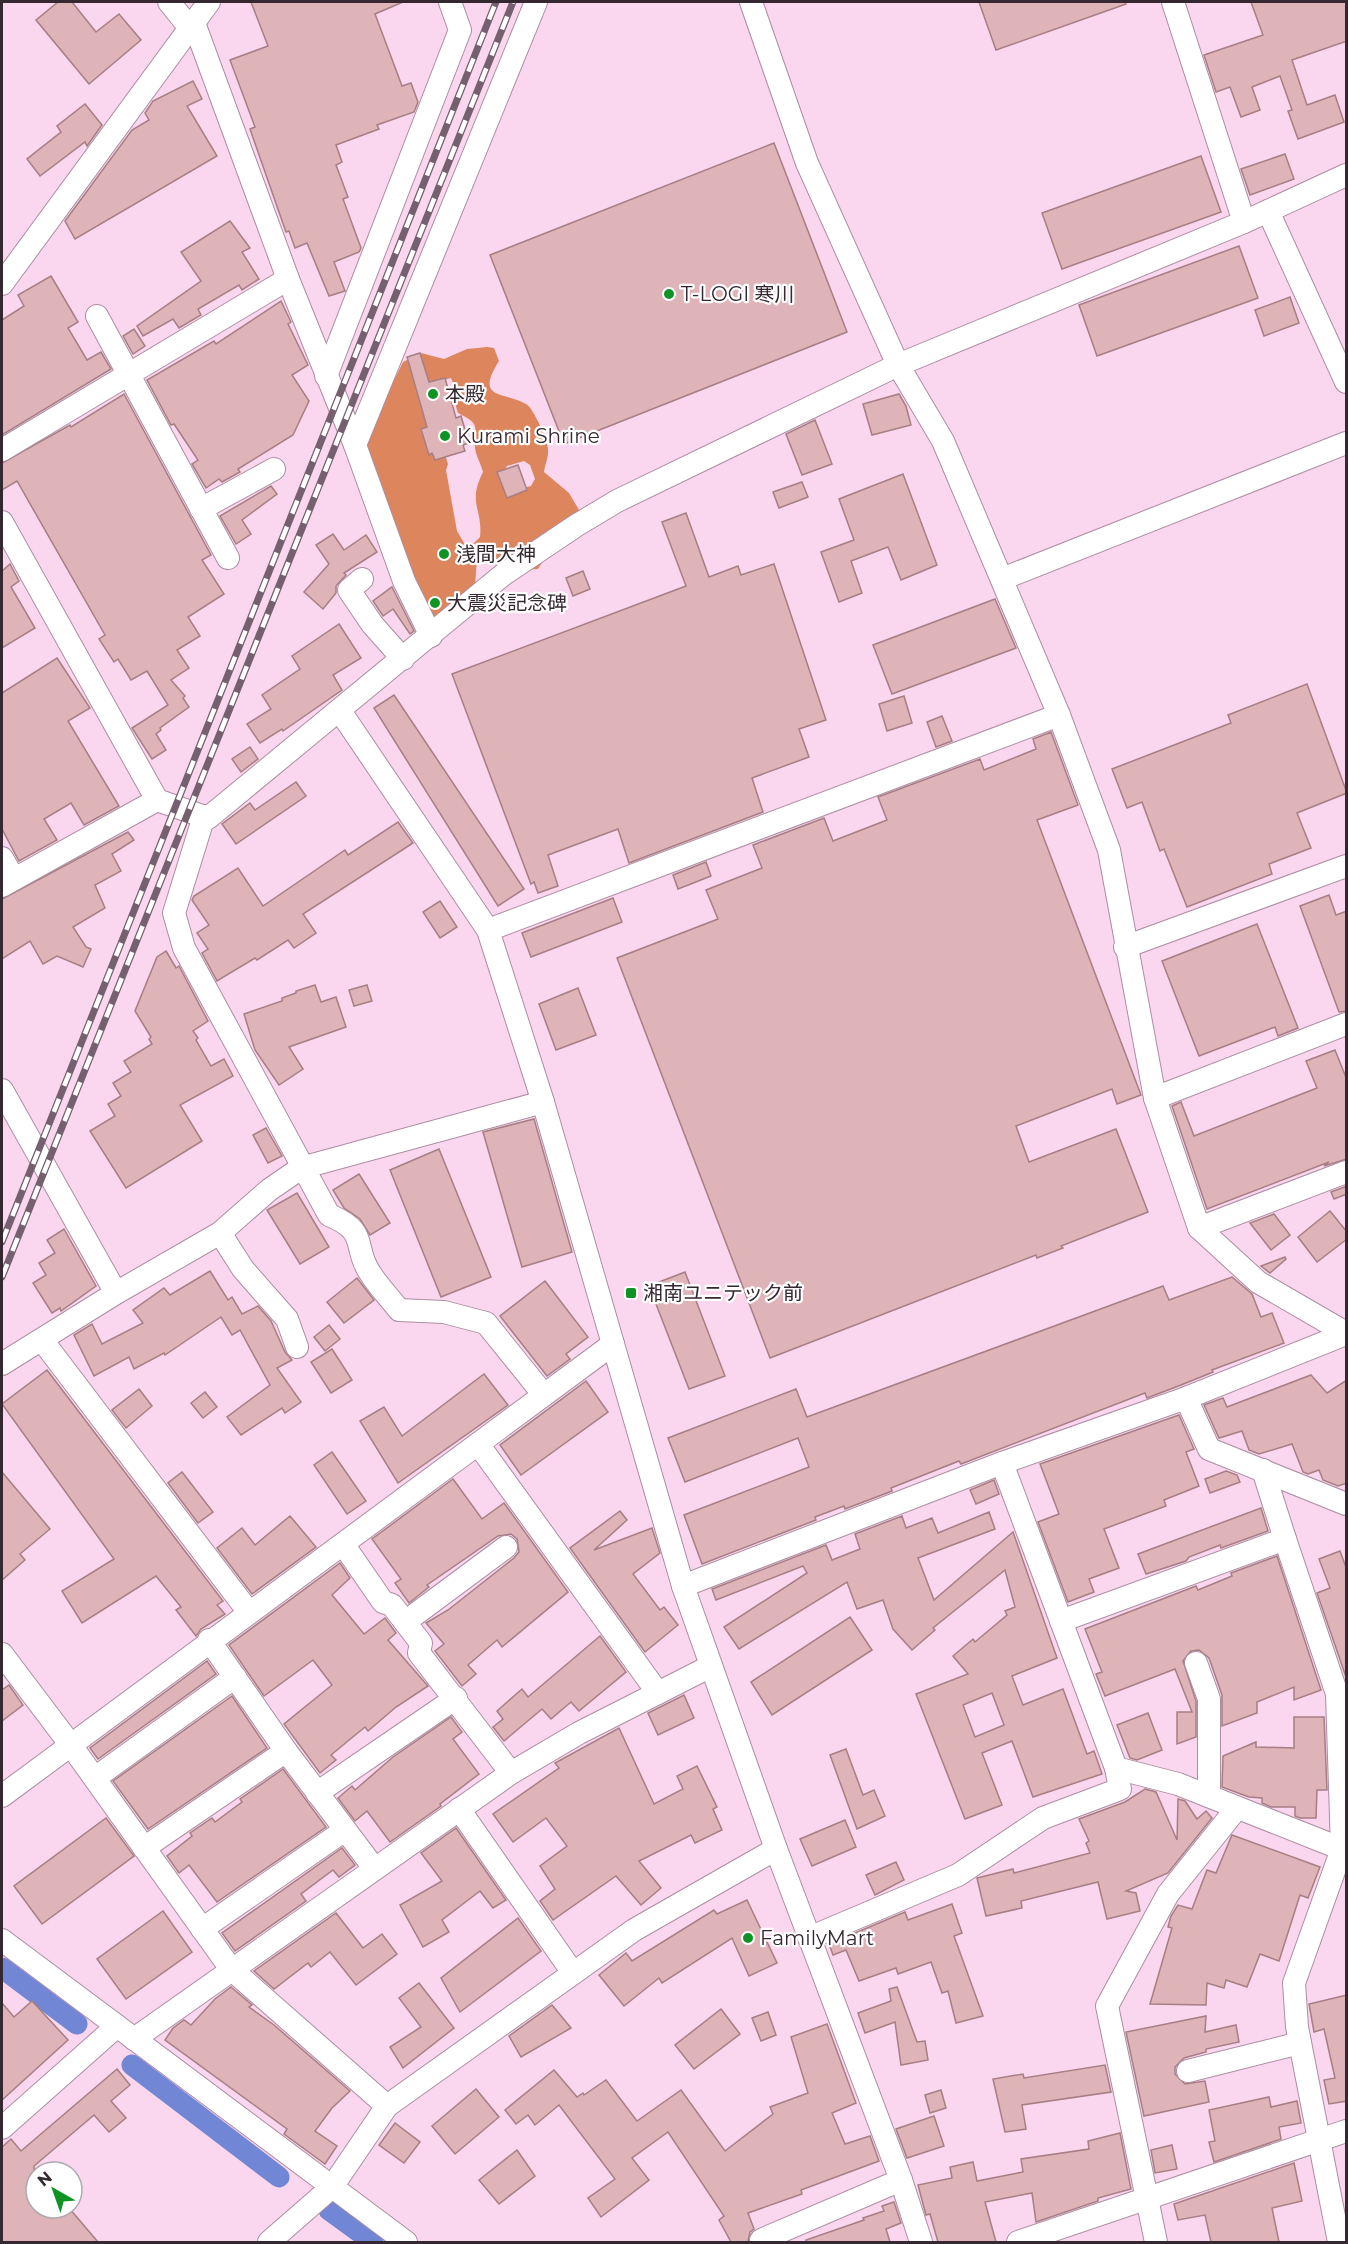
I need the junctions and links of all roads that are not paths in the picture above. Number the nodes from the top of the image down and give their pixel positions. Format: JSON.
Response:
{"nodes":[{"id":1,"x":169,"y":2,"type":"edge"},
{"id":2,"x":209,"y":2,"type":"edge"},
{"id":3,"x":450,"y":2,"type":"edge"},
{"id":4,"x":536,"y":2,"type":"edge"},
{"id":5,"x":751,"y":2,"type":"edge"},
{"id":6,"x":1173,"y":2,"type":"edge"},
{"id":7,"x":192,"y":26,"type":"junction"},
{"id":8,"x":1347,"y":175,"type":"edge"},
{"id":9,"x":1268,"y":211,"type":"junction"},
{"id":10,"x":1244,"y":222,"type":"junction"},
{"id":11,"x":288,"y":279,"type":"junction"},
{"id":12,"x":2,"y":284,"type":"edge"},
{"id":13,"x":97,"y":316,"type":"dead end"},
{"id":14,"x":898,"y":365,"type":"junction"},
{"id":15,"x":129,"y":374,"type":"junction"},
{"id":16,"x":326,"y":376,"type":"junction"},
{"id":17,"x":1347,"y":382,"type":"edge"},
{"id":18,"x":1347,"y":443,"type":"edge"},
{"id":19,"x":355,"y":445,"type":"junction"},
{"id":20,"x":2,"y":450,"type":"edge"},
{"id":21,"x":274,"y":469,"type":"dead end"},
{"id":22,"x":201,"y":509,"type":"junction"},
{"id":23,"x":2,"y":522,"type":"edge"},
{"id":24,"x":228,"y":558,"type":"dead end"},
{"id":25,"x":362,"y":579,"type":"dead end"},
{"id":26,"x":1002,"y":579,"type":"junction"},
{"id":27,"x":431,"y":636,"type":"junction"},
{"id":28,"x":403,"y":659,"type":"junction"},
{"id":29,"x":340,"y":711,"type":"junction"},
{"id":30,"x":1059,"y":715,"type":"junction"},
{"id":31,"x":157,"y":800,"type":"junction"},
{"id":32,"x":204,"y":816,"type":"junction"},
{"id":33,"x":2,"y":858,"type":"edge"},
{"id":34,"x":1347,"y":866,"type":"edge"},
{"id":35,"x":8,"y":883,"type":"edge"},
{"id":36,"x":488,"y":930,"type":"junction"},
{"id":37,"x":1125,"y":947,"type":"junction"},
{"id":38,"x":1347,"y":1024,"type":"edge"},
{"id":39,"x":2,"y":1090,"type":"edge"},
{"id":40,"x":1155,"y":1098,"type":"junction"},
{"id":41,"x":543,"y":1102,"type":"junction"},
{"id":42,"x":302,"y":1168,"type":"junction"},
{"id":43,"x":1347,"y":1172,"type":"edge"},
{"id":44,"x":1199,"y":1228,"type":"junction"},
{"id":45,"x":220,"y":1233,"type":"junction"},
{"id":46,"x":116,"y":1293,"type":"junction"},
{"id":47,"x":1347,"y":1334,"type":"edge"},
{"id":48,"x":42,"y":1340,"type":"junction"},
{"id":49,"x":613,"y":1344,"type":"junction"},
{"id":50,"x":297,"y":1347,"type":"dead end"},
{"id":51,"x":2,"y":1364,"type":"edge"},
{"id":52,"x":544,"y":1395,"type":"junction"},
{"id":53,"x":1186,"y":1398,"type":"junction"},
{"id":54,"x":478,"y":1444,"type":"junction"},
{"id":55,"x":1002,"y":1463,"type":"junction"},
{"id":56,"x":1263,"y":1470,"type":"junction"},
{"id":57,"x":1347,"y":1504,"type":"edge"},
{"id":58,"x":1285,"y":1539,"type":"junction"},
{"id":59,"x":343,"y":1545,"type":"junction"},
{"id":60,"x":506,"y":1547,"type":"dead end"},
{"id":61,"x":683,"y":1586,"type":"junction"},
{"id":62,"x":248,"y":1611,"type":"junction"},
{"id":63,"x":405,"y":1622,"type":"junction"},
{"id":64,"x":1061,"y":1622,"type":"junction"},
{"id":65,"x":209,"y":1640,"type":"junction"},
{"id":66,"x":2,"y":1654,"type":"edge"},
{"id":67,"x":1196,"y":1664,"type":"dead end"},
{"id":68,"x":711,"y":1666,"type":"junction"},
{"id":69,"x":236,"y":1677,"type":"junction"},
{"id":70,"x":657,"y":1693,"type":"junction"},
{"id":71,"x":456,"y":1698,"type":"junction"},
{"id":72,"x":70,"y":1744,"type":"junction"},
{"id":73,"x":1343,"y":1750,"type":"edge"},
{"id":74,"x":286,"y":1751,"type":"junction"},
{"id":75,"x":1116,"y":1768,"type":"junction"},
{"id":76,"x":511,"y":1773,"type":"junction"},
{"id":77,"x":95,"y":1778,"type":"junction"},
{"id":78,"x":317,"y":1793,"type":"junction"},
{"id":79,"x":2,"y":1796,"type":"edge"},
{"id":80,"x":1209,"y":1796,"type":"junction"},
{"id":81,"x":1237,"y":1808,"type":"junction"},
{"id":82,"x":459,"y":1809,"type":"junction"},
{"id":83,"x":345,"y":1830,"type":"junction"},
{"id":84,"x":144,"y":1848,"type":"junction"},
{"id":85,"x":776,"y":1849,"type":"junction"},
{"id":86,"x":1344,"y":1851,"type":"edge"},
{"id":87,"x":374,"y":1868,"type":"junction"},
{"id":88,"x":202,"y":1929,"type":"junction"},
{"id":89,"x":809,"y":1938,"type":"junction"},
{"id":90,"x":2,"y":1940,"type":"edge"},
{"id":91,"x":231,"y":1970,"type":"junction"},
{"id":92,"x":573,"y":1973,"type":"junction"},
{"id":93,"x":125,"y":2033,"type":"junction"},
{"id":94,"x":1300,"y":2043,"type":"junction"},
{"id":95,"x":1188,"y":2071,"type":"dead end"},
{"id":96,"x":387,"y":2106,"type":"junction"},
{"id":97,"x":2,"y":2128,"type":"edge"},
{"id":98,"x":1347,"y":2131,"type":"edge"},
{"id":99,"x":1318,"y":2140,"type":"junction"},
{"id":100,"x":901,"y":2180,"type":"junction"},
{"id":101,"x":332,"y":2187,"type":"junction"},
{"id":102,"x":1146,"y":2200,"type":"junction"},
{"id":103,"x":761,"y":2240,"type":"dead end"},
{"id":104,"x":269,"y":2242,"type":"edge"},
{"id":105,"x":406,"y":2242,"type":"edge"},
{"id":106,"x":921,"y":2242,"type":"edge"},
{"id":107,"x":1018,"y":2242,"type":"edge"},
{"id":108,"x":1156,"y":2242,"type":"edge"},
{"id":109,"x":1339,"y":2242,"type":"edge"}],
"edges":[{"from":1,"to":7,"type":"street"},
{"from":2,"to":7,"type":"street"},
{"from":3,"to":16,"type":"street"},
{"from":4,"to":19,"type":"street"},
{"from":5,"to":14,"type":"street"},
{"from":6,"to":10,"type":"street"},
{"from":7,"to":11,"type":"street"},
{"from":7,"to":12,"type":"street"},
{"from":8,"to":9,"type":"street"},
{"from":9,"to":10,"type":"street"},
{"from":9,"to":17,"type":"street"},
{"from":10,"to":14,"type":"street"},
{"from":11,"to":15,"type":"street"},
{"from":11,"to":16,"type":"street"},
{"from":13,"to":15,"type":"street"},
{"from":14,"to":26,"type":"street"},
{"from":14,"to":27,"type":"street"},
{"from":15,"to":20,"type":"street"},
{"from":15,"to":22,"type":"street"},
{"from":16,"to":19,"type":"street"},
{"from":18,"to":26,"type":"street"},
{"from":19,"to":27,"type":"street"},
{"from":21,"to":22,"type":"street"},
{"from":22,"to":24,"type":"street"},
{"from":23,"to":31,"type":"street"},
{"from":25,"to":28,"type":"street"},
{"from":26,"to":30,"type":"street"},
{"from":27,"to":28,"type":"street"},
{"from":28,"to":29,"type":"street"},
{"from":29,"to":32,"type":"street"},
{"from":29,"to":36,"type":"street"},
{"from":30,"to":36,"type":"street"},
{"from":30,"to":37,"type":"street"},
{"from":31,"to":32,"type":"street"},
{"from":31,"to":35,"type":"street"},
{"from":32,"to":42,"type":"street"},
{"from":33,"to":35,"type":"street"},
{"from":34,"to":37,"type":"street"},
{"from":36,"to":41,"type":"street"},
{"from":37,"to":40,"type":"street"},
{"from":38,"to":40,"type":"street"},
{"from":39,"to":46,"type":"street"},
{"from":40,"to":44,"type":"street"},
{"from":41,"to":42,"type":"street"},
{"from":41,"to":49,"type":"street"},
{"from":42,"to":45,"type":"street"},
{"from":42,"to":52,"type":"street"},
{"from":43,"to":44,"type":"street"},
{"from":44,"to":47,"type":"street"},
{"from":45,"to":46,"type":"street"},
{"from":45,"to":50,"type":"street"},
{"from":46,"to":48,"type":"street"},
{"from":47,"to":53,"type":"street"},
{"from":48,"to":51,"type":"street"},
{"from":48,"to":62,"type":"street"},
{"from":49,"to":52,"type":"street"},
{"from":49,"to":61,"type":"street"},
{"from":52,"to":54,"type":"street"},
{"from":53,"to":55,"type":"street"},
{"from":53,"to":56,"type":"street"},
{"from":54,"to":59,"type":"street"},
{"from":54,"to":70,"type":"street"},
{"from":55,"to":61,"type":"street"},
{"from":55,"to":64,"type":"street"},
{"from":56,"to":57,"type":"street"},
{"from":56,"to":58,"type":"street"},
{"from":58,"to":64,"type":"street"},
{"from":58,"to":73,"type":"street"},
{"from":59,"to":62,"type":"street"},
{"from":59,"to":63,"type":"street"},
{"from":60,"to":63,"type":"street"},
{"from":61,"to":68,"type":"street"},
{"from":62,"to":65,"type":"street"},
{"from":63,"to":71,"type":"street"},
{"from":64,"to":75,"type":"street"},
{"from":65,"to":69,"type":"street"},
{"from":65,"to":72,"type":"street"},
{"from":66,"to":72,"type":"street"},
{"from":67,"to":80,"type":"street"},
{"from":68,"to":70,"type":"street"},
{"from":68,"to":85,"type":"street"},
{"from":69,"to":74,"type":"street"},
{"from":69,"to":77,"type":"street"},
{"from":70,"to":76,"type":"street"},
{"from":71,"to":76,"type":"street"},
{"from":71,"to":78,"type":"street"},
{"from":72,"to":77,"type":"street"},
{"from":72,"to":79,"type":"street"},
{"from":73,"to":86,"type":"street"},
{"from":74,"to":78,"type":"street"},
{"from":74,"to":84,"type":"street"},
{"from":75,"to":80,"type":"street"},
{"from":75,"to":89,"type":"street"},
{"from":76,"to":82,"type":"street"},
{"from":77,"to":84,"type":"street"},
{"from":78,"to":83,"type":"street"},
{"from":80,"to":81,"type":"street"},
{"from":81,"to":86,"type":"street"},
{"from":81,"to":102,"type":"street"},
{"from":82,"to":87,"type":"street"},
{"from":82,"to":92,"type":"street"},
{"from":83,"to":87,"type":"street"},
{"from":83,"to":88,"type":"street"},
{"from":84,"to":88,"type":"street"},
{"from":85,"to":89,"type":"street"},
{"from":85,"to":92,"type":"street"},
{"from":86,"to":94,"type":"street"},
{"from":87,"to":91,"type":"street"},
{"from":88,"to":91,"type":"street"},
{"from":89,"to":100,"type":"street"},
{"from":90,"to":93,"type":"street"},
{"from":91,"to":93,"type":"street"},
{"from":91,"to":96,"type":"street"},
{"from":92,"to":96,"type":"street"},
{"from":93,"to":97,"type":"street"},
{"from":93,"to":101,"type":"street"},
{"from":94,"to":95,"type":"street"},
{"from":94,"to":99,"type":"street"},
{"from":96,"to":101,"type":"street"},
{"from":98,"to":99,"type":"street"},
{"from":99,"to":102,"type":"street"},
{"from":99,"to":109,"type":"street"},
{"from":100,"to":103,"type":"street"},
{"from":100,"to":106,"type":"street"},
{"from":101,"to":104,"type":"street"},
{"from":101,"to":105,"type":"street"},
{"from":102,"to":107,"type":"street"},
{"from":102,"to":108,"type":"street"}]}
